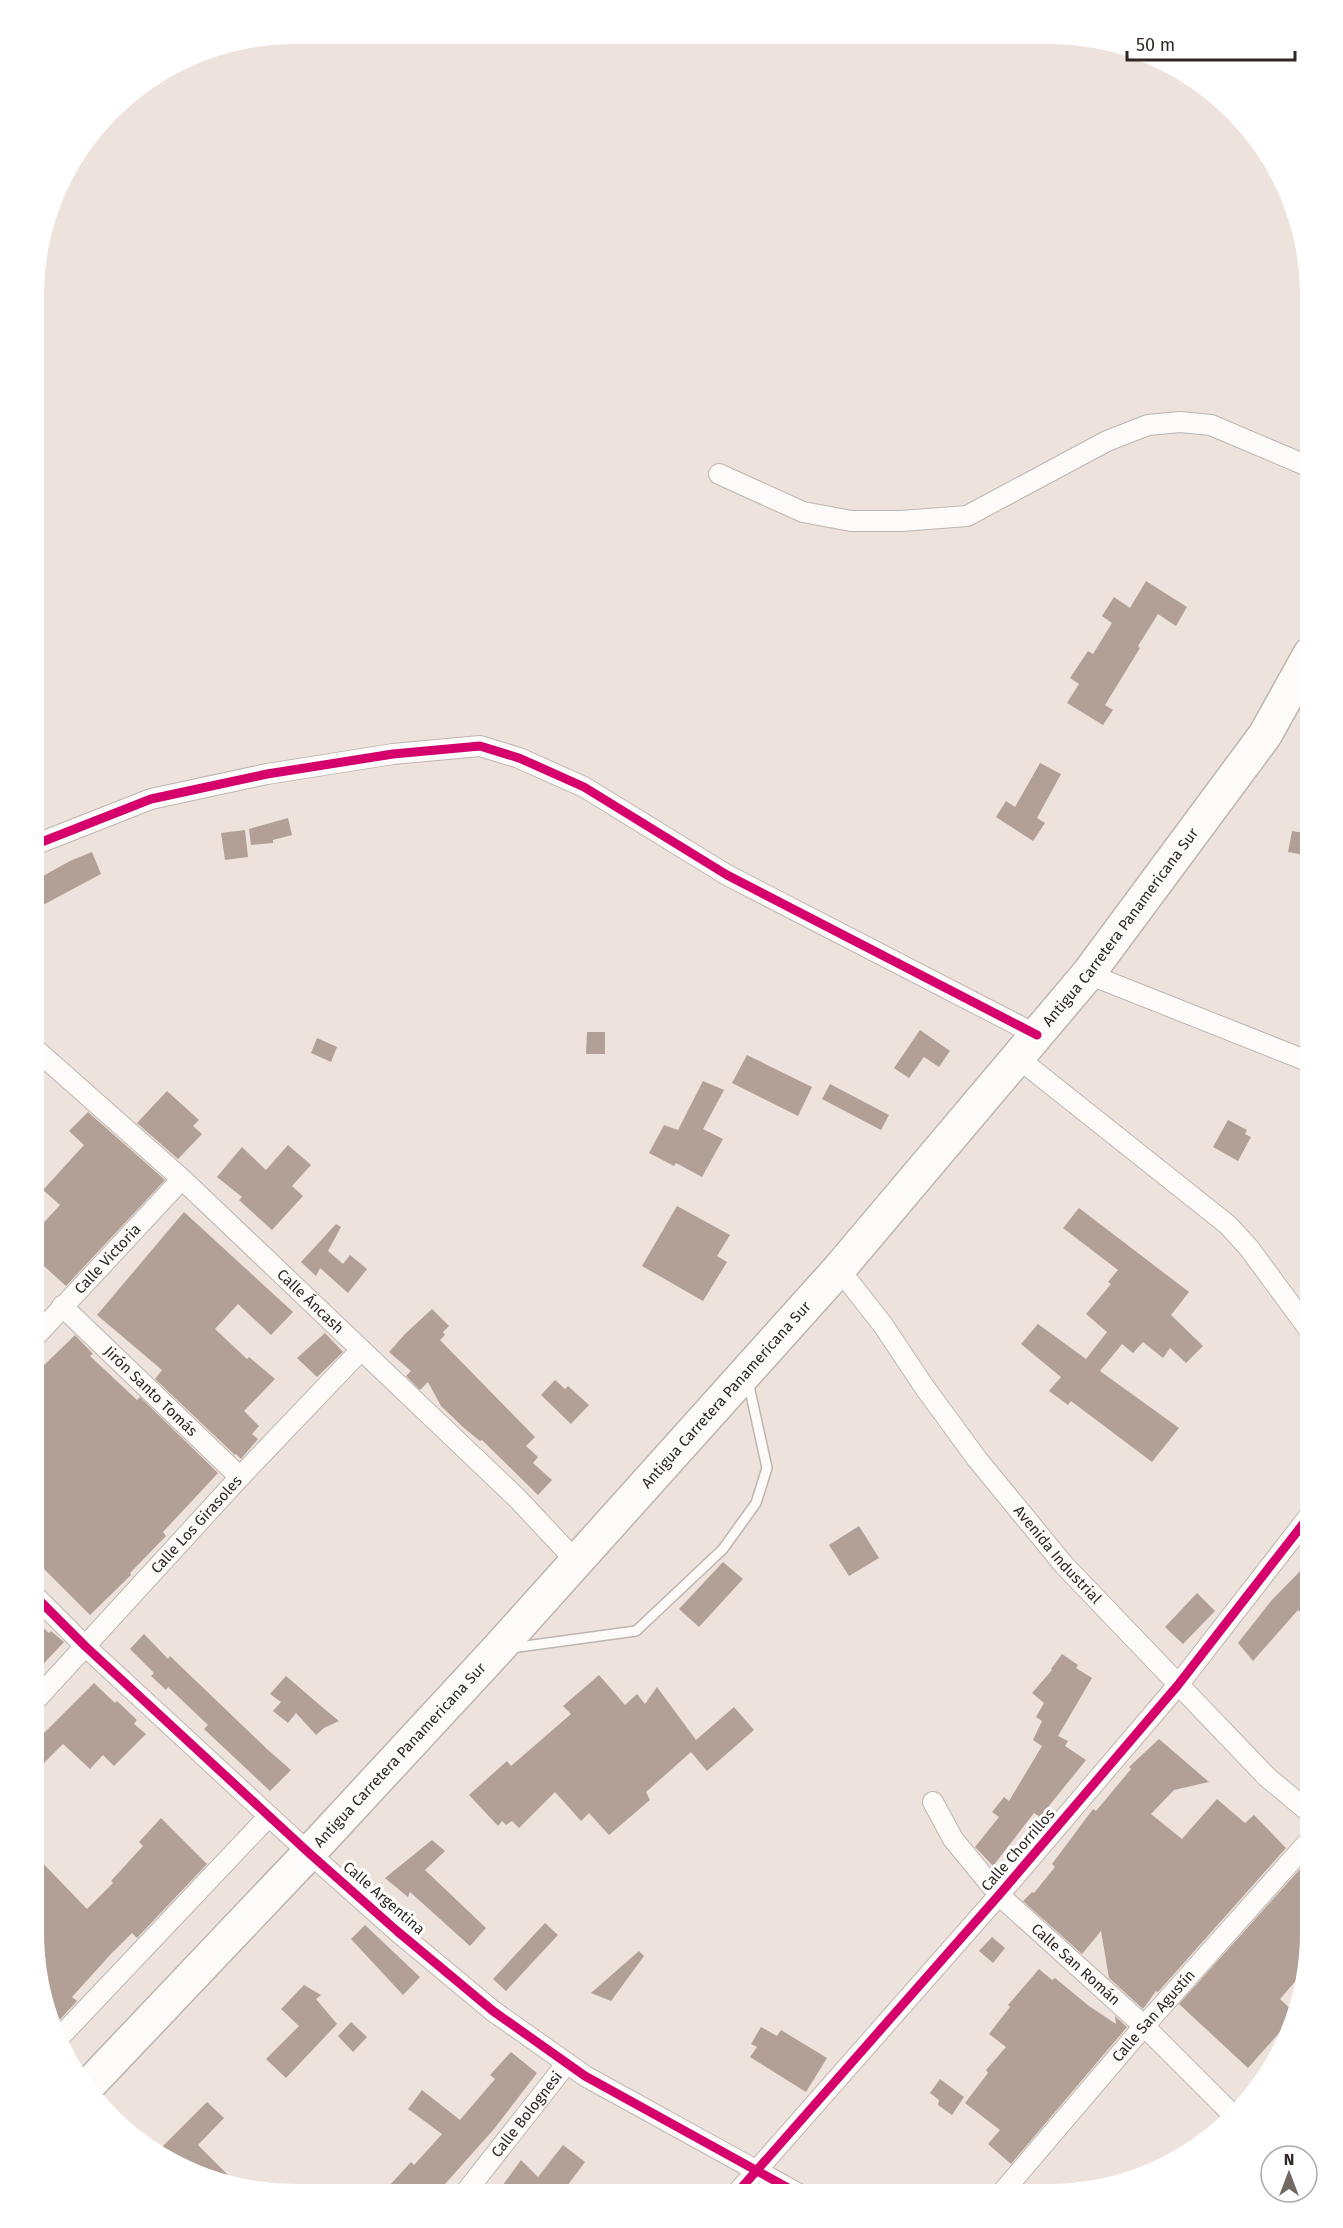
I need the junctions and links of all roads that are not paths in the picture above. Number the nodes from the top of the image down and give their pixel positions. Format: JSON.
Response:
{"nodes":[{"id":1,"x":1300,"y":463,"type":"edge"},
{"id":2,"x":719,"y":474,"type":"dead end"},
{"id":3,"x":1300,"y":672,"type":"edge"},
{"id":4,"x":44,"y":841,"type":"edge"},
{"id":5,"x":1088,"y":974,"type":"junction"},
{"id":6,"x":1027,"y":1046,"type":"junction"},
{"id":7,"x":44,"y":1057,"type":"edge"},
{"id":8,"x":1300,"y":1058,"type":"edge"},
{"id":9,"x":182,"y":1179,"type":"junction"},
{"id":10,"x":839,"y":1269,"type":"junction"},
{"id":11,"x":62,"y":1306,"type":"junction"},
{"id":12,"x":1300,"y":1317,"type":"edge"},
{"id":13,"x":44,"y":1322,"type":"edge"},
{"id":14,"x":361,"y":1350,"type":"junction"},
{"id":15,"x":746,"y":1372,"type":"junction"},
{"id":16,"x":240,"y":1478,"type":"junction"},
{"id":17,"x":1300,"y":1528,"type":"edge"},
{"id":18,"x":577,"y":1562,"type":"junction"},
{"id":19,"x":44,"y":1605,"type":"edge"},
{"id":20,"x":85,"y":1646,"type":"junction"},
{"id":21,"x":497,"y":1650,"type":"junction"},
{"id":22,"x":1178,"y":1685,"type":"junction"},
{"id":23,"x":44,"y":1691,"type":"edge"},
{"id":24,"x":933,"y":1802,"type":"dead end"},
{"id":25,"x":1300,"y":1804,"type":"edge"},
{"id":26,"x":269,"y":1816,"type":"junction"},
{"id":27,"x":1300,"y":1852,"type":"edge"},
{"id":28,"x":309,"y":1853,"type":"junction"},
{"id":29,"x":999,"y":1895,"type":"junction"},
{"id":30,"x":1144,"y":2026,"type":"junction"},
{"id":31,"x":64,"y":2032,"type":"edge"},
{"id":32,"x":567,"y":2063,"type":"junction"},
{"id":33,"x":92,"y":2082,"type":"edge"},
{"id":34,"x":1227,"y":2109,"type":"edge"},
{"id":35,"x":756,"y":2170,"type":"junction"},
{"id":36,"x":472,"y":2184,"type":"edge"},
{"id":37,"x":744,"y":2184,"type":"edge"},
{"id":38,"x":781,"y":2184,"type":"edge"},
{"id":39,"x":1009,"y":2184,"type":"edge"}],
"edges":[{"from":1,"to":2,"type":"street"},
{"from":3,"to":5,"type":"highway","name":"Antigua Carretera Panamericana Sur"},
{"from":4,"to":6,"type":"street"},
{"from":5,"to":6,"type":"highway","name":"Antigua Carretera Panamericana Sur"},
{"from":5,"to":8,"type":"street"},
{"from":6,"to":10,"type":"highway","name":"Antigua Carretera Panamericana Sur"},
{"from":6,"to":12,"type":"street"},
{"from":7,"to":9,"type":"street","name":"Calle Áncash"},
{"from":9,"to":11,"type":"street","name":"Calle Victoria"},
{"from":9,"to":14,"type":"street","name":"Calle Áncash"},
{"from":10,"to":15,"type":"highway","name":"Antigua Carretera Panamericana Sur"},
{"from":10,"to":22,"type":"street","name":"Avenida Industrial"},
{"from":11,"to":13,"type":"street","name":"Calle Victoria"},
{"from":11,"to":16,"type":"street","name":"Jirón Santo Tomás"},
{"from":14,"to":16,"type":"street","name":"Calle Los Girasoles"},
{"from":14,"to":18,"type":"street","name":"Calle Áncash"},
{"from":15,"to":18,"type":"highway","name":"Antigua Carretera Panamericana Sur"},
{"from":15,"to":21,"type":"lane"},
{"from":16,"to":20,"type":"street","name":"Calle Los Girasoles"},
{"from":17,"to":22,"type":"street","name":"Calle Chorrillos"},
{"from":18,"to":21,"type":"highway","name":"Antigua Carretera Panamericana Sur"},
{"from":19,"to":20,"type":"street","name":"Calle Argentina"},
{"from":20,"to":23,"type":"street","name":"Calle Los Girasoles"},
{"from":20,"to":26,"type":"street","name":"Calle Argentina"},
{"from":21,"to":28,"type":"highway","name":"Antigua Carretera Panamericana Sur"},
{"from":22,"to":25,"type":"street","name":"Avenida Industrial"},
{"from":22,"to":29,"type":"street","name":"Calle Chorrillos"},
{"from":24,"to":29,"type":"street","name":"Calle San Román"},
{"from":26,"to":28,"type":"street","name":"Calle Argentina"},
{"from":26,"to":31,"type":"street"},
{"from":27,"to":30,"type":"street","name":"Calle San Agustín"},
{"from":28,"to":32,"type":"street","name":"Calle Argentina"},
{"from":28,"to":33,"type":"highway","name":"Antigua Carretera Panamericana Sur"},
{"from":29,"to":30,"type":"street","name":"Calle San Román"},
{"from":29,"to":35,"type":"street","name":"Calle Chorrillos"},
{"from":30,"to":34,"type":"street","name":"Calle San Román"},
{"from":30,"to":39,"type":"street","name":"Calle San Agustín"},
{"from":32,"to":35,"type":"street","name":"Calle Argentina"},
{"from":32,"to":36,"type":"street","name":"Calle Bolognesi"},
{"from":35,"to":37,"type":"street","name":"Calle Chorrillos"},
{"from":35,"to":38,"type":"street","name":"Calle Argentina"}]}
